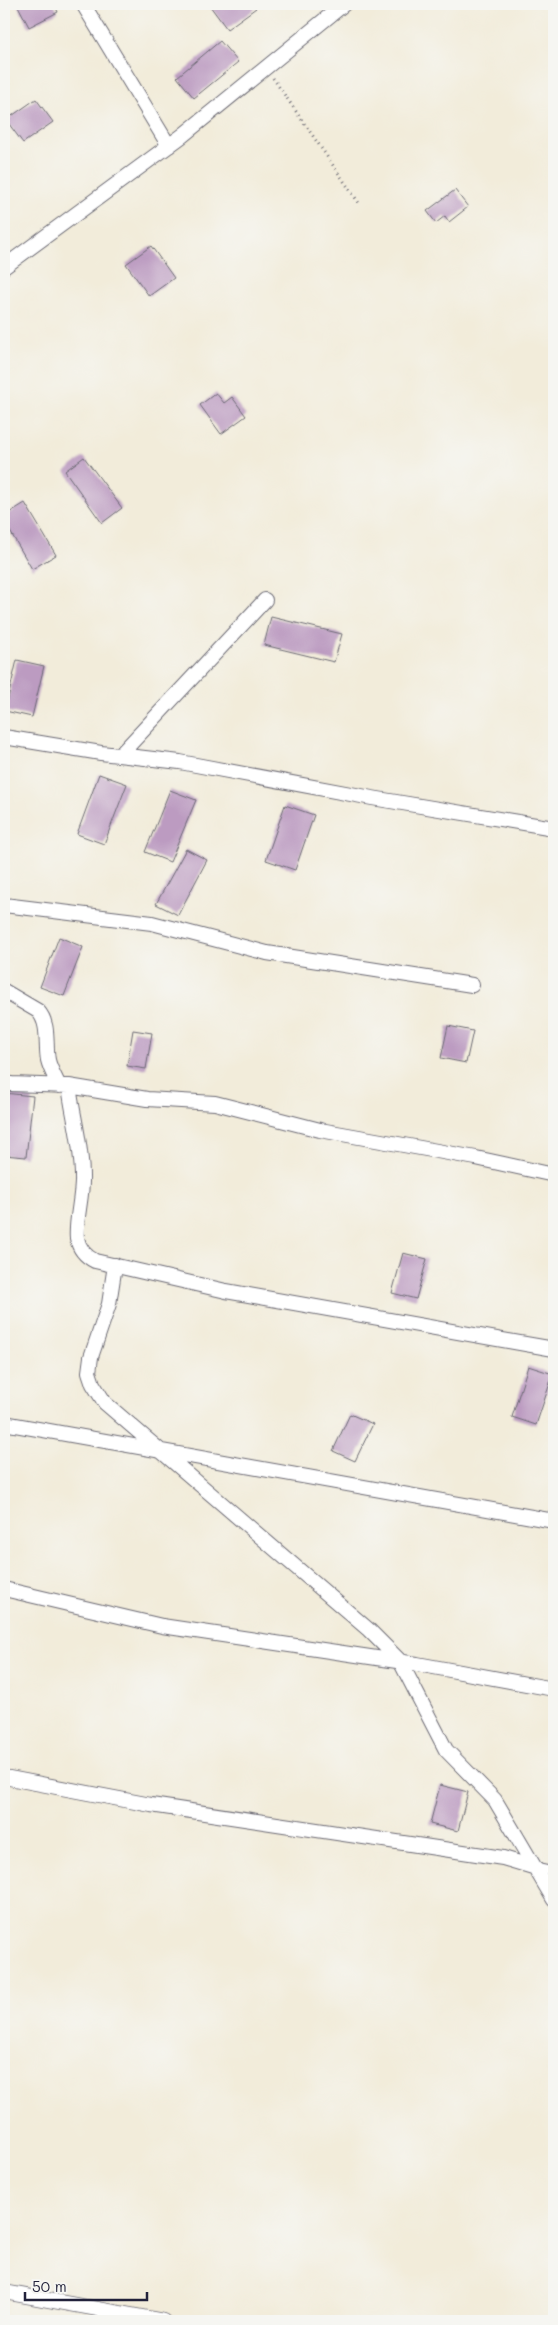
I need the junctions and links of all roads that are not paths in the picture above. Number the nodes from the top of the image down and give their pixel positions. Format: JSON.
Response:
{"nodes":[{"id":1,"x":83,"y":4,"type":"edge"},
{"id":2,"x":344,"y":4,"type":"edge"},
{"id":3,"x":169,"y":146,"type":"junction"},
{"id":4,"x":4,"y":267,"type":"edge"},
{"id":5,"x":265,"y":600,"type":"dead end"},
{"id":6,"x":4,"y":737,"type":"edge"},
{"id":7,"x":120,"y":755,"type":"junction"},
{"id":8,"x":554,"y":828,"type":"edge"},
{"id":9,"x":4,"y":905,"type":"edge"},
{"id":10,"x":472,"y":985,"type":"dead end"},
{"id":11,"x":4,"y":991,"type":"edge"},
{"id":12,"x":4,"y":1082,"type":"edge"},
{"id":13,"x":64,"y":1086,"type":"junction"},
{"id":14,"x":554,"y":1175,"type":"edge"},
{"id":15,"x":115,"y":1265,"type":"junction"},
{"id":16,"x":554,"y":1349,"type":"edge"},
{"id":17,"x":4,"y":1423,"type":"edge"},
{"id":18,"x":158,"y":1450,"type":"junction"},
{"id":19,"x":554,"y":1521,"type":"edge"},
{"id":20,"x":4,"y":1590,"type":"edge"},
{"id":21,"x":400,"y":1661,"type":"junction"},
{"id":22,"x":554,"y":1689,"type":"edge"},
{"id":23,"x":4,"y":1777,"type":"edge"},
{"id":24,"x":533,"y":1867,"type":"junction"},
{"id":25,"x":554,"y":1871,"type":"edge"},
{"id":26,"x":554,"y":1900,"type":"edge"},
{"id":27,"x":4,"y":2292,"type":"edge"},
{"id":28,"x":164,"y":2321,"type":"edge"}],
"edges":[{"from":1,"to":3,"type":"street"},
{"from":2,"to":3,"type":"street"},
{"from":3,"to":4,"type":"street"},
{"from":5,"to":7,"type":"street"},
{"from":6,"to":7,"type":"street"},
{"from":7,"to":8,"type":"street"},
{"from":9,"to":10,"type":"street"},
{"from":11,"to":13,"type":"street"},
{"from":12,"to":13,"type":"street"},
{"from":13,"to":14,"type":"street"},
{"from":13,"to":15,"type":"street"},
{"from":15,"to":16,"type":"street"},
{"from":15,"to":18,"type":"street"},
{"from":17,"to":18,"type":"street"},
{"from":18,"to":19,"type":"street"},
{"from":18,"to":21,"type":"street"},
{"from":20,"to":21,"type":"street"},
{"from":21,"to":22,"type":"street"},
{"from":21,"to":24,"type":"street"},
{"from":23,"to":24,"type":"street"},
{"from":24,"to":25,"type":"lane"},
{"from":24,"to":26,"type":"street"},
{"from":27,"to":28,"type":"street"}]}
